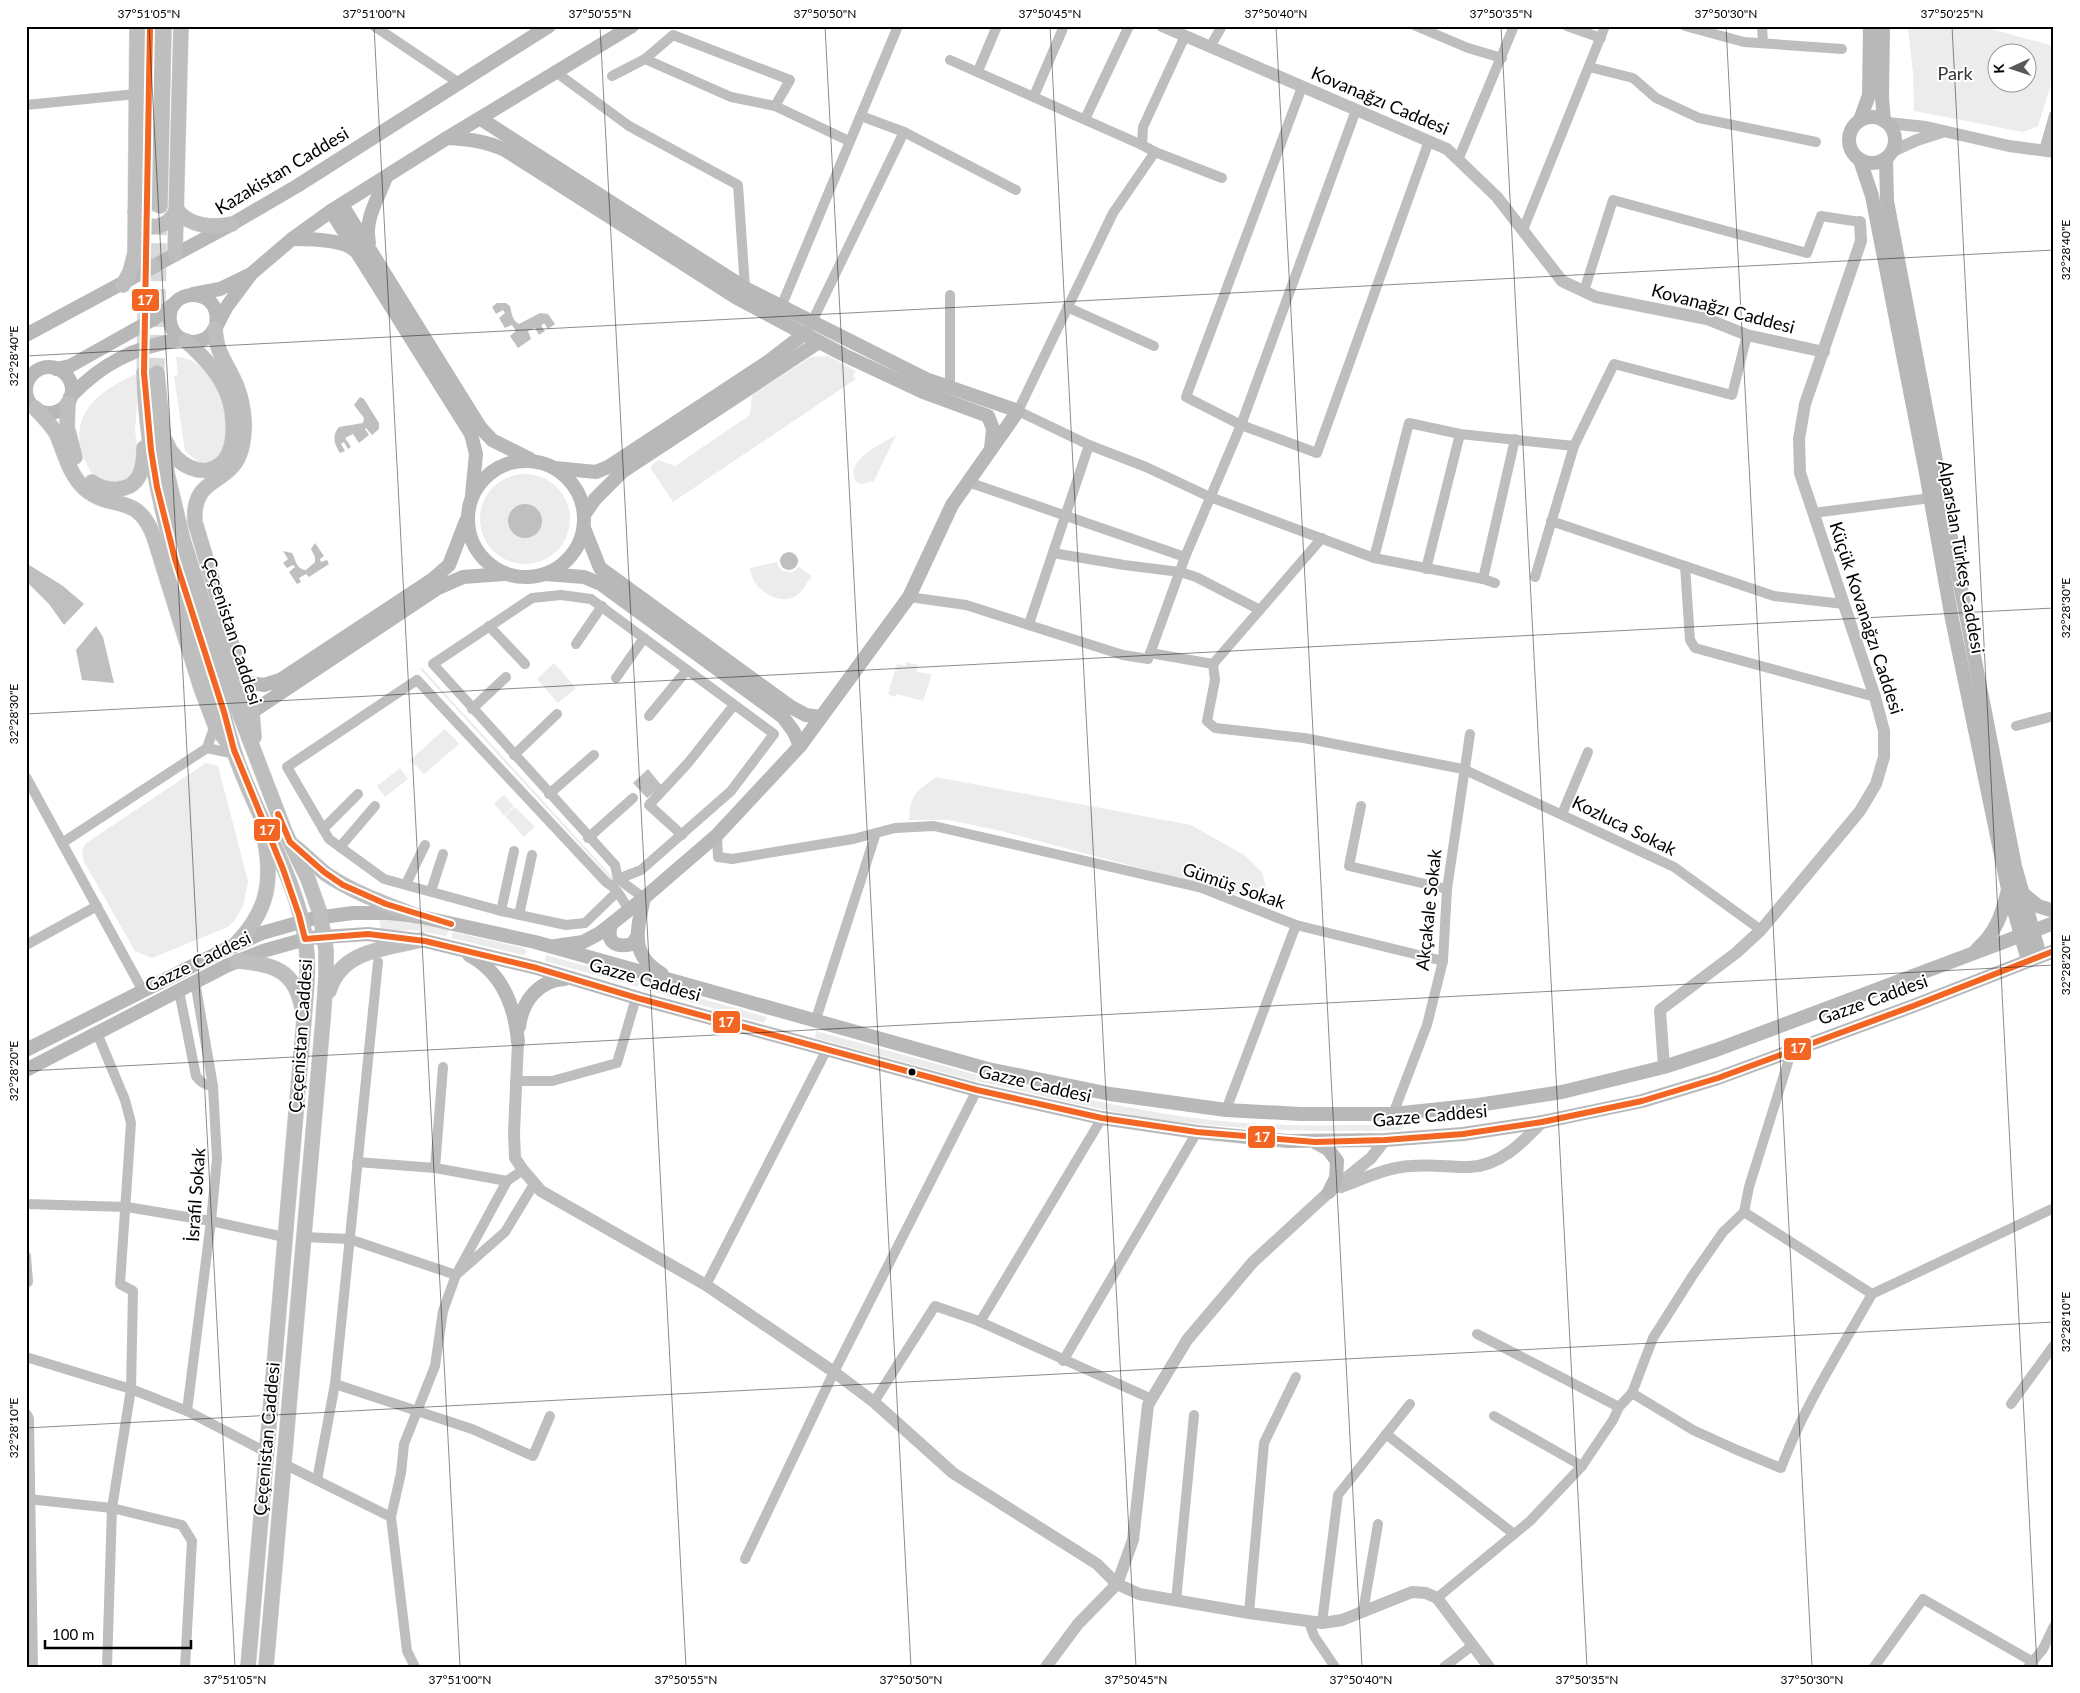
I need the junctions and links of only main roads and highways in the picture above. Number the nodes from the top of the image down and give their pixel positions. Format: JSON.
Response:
{"nodes":[{"id":1,"x":136,"y":26,"type":"edge"},
{"id":2,"x":150,"y":26,"type":"edge"},
{"id":3,"x":164,"y":26,"type":"edge"},
{"id":4,"x":181,"y":26,"type":"edge"},
{"id":5,"x":632,"y":26,"type":"edge"},
{"id":6,"x":1870,"y":26,"type":"edge"},
{"id":7,"x":1883,"y":26,"type":"edge"},
{"id":8,"x":545,"y":27,"type":"edge"},
{"id":9,"x":481,"y":119,"type":"junction"},
{"id":10,"x":1860,"y":120,"type":"junction"},
{"id":11,"x":1886,"y":122,"type":"junction"},
{"id":12,"x":447,"y":138,"type":"junction"},
{"id":13,"x":1889,"y":155,"type":"junction"},
{"id":14,"x":1860,"y":160,"type":"junction"},
{"id":15,"x":386,"y":177,"type":"junction"},
{"id":16,"x":147,"y":208,"type":"junction"},
{"id":17,"x":336,"y":208,"type":"junction"},
{"id":18,"x":177,"y":210,"type":"junction"},
{"id":19,"x":232,"y":224,"type":"junction"},
{"id":20,"x":292,"y":239,"type":"junction"},
{"id":21,"x":135,"y":253,"type":"junction"},
{"id":22,"x":365,"y":253,"type":"junction"},
{"id":23,"x":175,"y":254,"type":"junction"},
{"id":24,"x":153,"y":267,"type":"junction"},
{"id":25,"x":251,"y":274,"type":"junction"},
{"id":26,"x":123,"y":284,"type":"junction"},
{"id":27,"x":387,"y":287,"type":"junction"},
{"id":28,"x":193,"y":294,"type":"junction"},
{"id":29,"x":177,"y":302,"type":"junction"},
{"id":30,"x":215,"y":327,"type":"junction"},
{"id":31,"x":804,"y":334,"type":"junction"},
{"id":32,"x":26,"y":335,"type":"edge"},
{"id":33,"x":184,"y":340,"type":"junction"},
{"id":34,"x":819,"y":342,"type":"junction"},
{"id":35,"x":56,"y":369,"type":"junction"},
{"id":36,"x":151,"y":373,"type":"tunnel mouth"},
{"id":37,"x":31,"y":374,"type":"edge"},
{"id":38,"x":69,"y":400,"type":"junction"},
{"id":39,"x":995,"y":403,"type":"junction"},
{"id":40,"x":32,"y":408,"type":"edge"},
{"id":41,"x":988,"y":416,"type":"junction"},
{"id":42,"x":154,"y":424,"type":"junction"},
{"id":43,"x":991,"y":449,"type":"junction"},
{"id":44,"x":535,"y":461,"type":"junction"},
{"id":45,"x":554,"y":468,"type":"junction"},
{"id":46,"x":472,"y":497,"type":"junction"},
{"id":47,"x":468,"y":516,"type":"junction"},
{"id":48,"x":584,"y":522,"type":"junction"},
{"id":49,"x":508,"y":574,"type":"junction"},
{"id":50,"x":545,"y":574,"type":"junction"},
{"id":51,"x":244,"y":682,"type":"junction"},
{"id":52,"x":252,"y":712,"type":"junction"},
{"id":53,"x":822,"y":717,"type":"junction"},
{"id":54,"x":800,"y":746,"type":"junction"},
{"id":55,"x":235,"y":754,"type":"junction"},
{"id":56,"x":256,"y":756,"type":"junction"},
{"id":57,"x":261,"y":815,"type":"junction"},
{"id":58,"x":289,"y":841,"type":"junction"},
{"id":59,"x":2015,"y":891,"type":"junction"},
{"id":60,"x":644,"y":898,"type":"junction"},
{"id":61,"x":2054,"y":911,"type":"edge"},
{"id":62,"x":417,"y":916,"type":"junction"},
{"id":63,"x":320,"y":917,"type":"junction"},
{"id":64,"x":302,"y":921,"type":"junction"},
{"id":65,"x":2054,"y":923,"type":"edge"},
{"id":66,"x":611,"y":924,"type":"junction"},
{"id":67,"x":2027,"y":933,"type":"junction"},
{"id":68,"x":324,"y":937,"type":"junction"},
{"id":69,"x":637,"y":937,"type":"junction"},
{"id":70,"x":305,"y":939,"type":"junction"},
{"id":71,"x":421,"y":940,"type":"junction"},
{"id":72,"x":236,"y":945,"type":"junction"},
{"id":73,"x":550,"y":946,"type":"junction"},
{"id":74,"x":458,"y":949,"type":"junction"},
{"id":75,"x":2054,"y":951,"type":"edge"},
{"id":76,"x":1969,"y":956,"type":"junction"},
{"id":77,"x":2034,"y":958,"type":"junction"},
{"id":78,"x":238,"y":961,"type":"junction"},
{"id":79,"x":572,"y":978,"type":"junction"},
{"id":80,"x":692,"y":986,"type":"junction"},
{"id":81,"x":323,"y":1015,"type":"junction"},
{"id":82,"x":304,"y":1020,"type":"junction"},
{"id":83,"x":26,"y":1050,"type":"edge"},
{"id":84,"x":26,"y":1070,"type":"edge"},
{"id":85,"x":1315,"y":1142,"type":"junction"},
{"id":86,"x":1329,"y":1192,"type":"road end"},
{"id":87,"x":248,"y":1667,"type":"edge"},
{"id":88,"x":266,"y":1667,"type":"edge"}],
"edges":[{"from":1,"to":16,"type":"main road"},
{"from":2,"to":16,"type":"main road"},
{"from":3,"to":16,"type":"main road"},
{"from":4,"to":18,"type":"main road"},
{"from":5,"to":9,"type":"main road"},
{"from":6,"to":10,"type":"main road"},
{"from":7,"to":11,"type":"main road"},
{"from":8,"to":19,"type":"main road","name":"Kazakistan Caddesi"},
{"from":9,"to":12,"type":"main road"},
{"from":9,"to":39,"type":"main road"},
{"from":10,"to":11,"type":"main road"},
{"from":10,"to":14,"type":"main road"},
{"from":11,"to":13,"type":"main road"},
{"from":12,"to":15,"type":"main road"},
{"from":12,"to":31,"type":"main road"},
{"from":13,"to":14,"type":"main road"},
{"from":13,"to":59,"type":"main road","name":"Alparslan Türkeş Caddesi"},
{"from":14,"to":59,"type":"main road","name":"Alparslan Türkeş Caddesi"},
{"from":15,"to":17,"type":"main road"},
{"from":15,"to":22,"type":"main road"},
{"from":16,"to":18,"type":"main road"},
{"from":16,"to":21,"type":"main road"},
{"from":17,"to":20,"type":"main road"},
{"from":17,"to":22,"type":"main road"},
{"from":18,"to":19,"type":"main road"},
{"from":18,"to":23,"type":"main road"},
{"from":19,"to":23,"type":"main road","name":"Kazakistan Caddesi"},
{"from":20,"to":22,"type":"main road"},
{"from":20,"to":25,"type":"main road"},
{"from":21,"to":24,"type":"main road"},
{"from":21,"to":26,"type":"main road"},
{"from":22,"to":27,"type":"main road"},
{"from":23,"to":24,"type":"main road","name":"Kazakistan Caddesi"},
{"from":24,"to":26,"type":"main road","name":"Kazakistan Caddesi"},
{"from":25,"to":28,"type":"main road"},
{"from":25,"to":30,"type":"main road"},
{"from":26,"to":32,"type":"main road","name":"Kazakistan Caddesi"},
{"from":27,"to":44,"type":"main road"},
{"from":27,"to":46,"type":"main road"},
{"from":28,"to":29,"type":"main road"},
{"from":28,"to":30,"type":"main road"},
{"from":29,"to":33,"type":"main road"},
{"from":29,"to":35,"type":"main road"},
{"from":30,"to":33,"type":"main road"},
{"from":30,"to":51,"type":"main road"},
{"from":31,"to":34,"type":"main road"},
{"from":31,"to":45,"type":"main road"},
{"from":33,"to":38,"type":"main road"},
{"from":33,"to":42,"type":"main road"},
{"from":34,"to":41,"type":"main road"},
{"from":34,"to":48,"type":"main road"},
{"from":35,"to":37,"type":"main road"},
{"from":35,"to":38,"type":"main road"},
{"from":36,"to":42,"type":"main road","name":"Çeçenistan Caddesi"},
{"from":37,"to":40,"type":"main road"},
{"from":38,"to":40,"type":"main road"},
{"from":38,"to":42,"type":"main road"},
{"from":39,"to":41,"type":"main road"},
{"from":39,"to":43,"type":"main road"},
{"from":40,"to":55,"type":"main road"},
{"from":41,"to":43,"type":"main road"},
{"from":42,"to":55,"type":"main road","name":"Çeçenistan Caddesi"},
{"from":42,"to":56,"type":"main road","name":"Çeçenistan Caddesi"},
{"from":43,"to":53,"type":"main road"},
{"from":44,"to":45,"type":"main road"},
{"from":44,"to":46,"type":"main road"},
{"from":45,"to":48,"type":"main road"},
{"from":46,"to":47,"type":"main road"},
{"from":47,"to":49,"type":"main road"},
{"from":47,"to":51,"type":"main road"},
{"from":48,"to":50,"type":"main road"},
{"from":48,"to":53,"type":"main road"},
{"from":49,"to":50,"type":"main road"},
{"from":49,"to":52,"type":"main road"},
{"from":50,"to":54,"type":"main road"},
{"from":51,"to":52,"type":"main road"},
{"from":52,"to":56,"type":"main road"},
{"from":53,"to":54,"type":"main road"},
{"from":54,"to":60,"type":"main road"},
{"from":55,"to":57,"type":"main road","name":"Çeçenistan Caddesi"},
{"from":56,"to":58,"type":"main road","name":"Çeçenistan Caddesi"},
{"from":57,"to":64,"type":"main road","name":"Çeçenistan Caddesi"},
{"from":57,"to":72,"type":"main road"},
{"from":58,"to":62,"type":"main road"},
{"from":58,"to":63,"type":"main road","name":"Çeçenistan Caddesi"},
{"from":59,"to":61,"type":"main road"},
{"from":59,"to":67,"type":"main road","name":"Alparslan Türkeş Caddesi"},
{"from":59,"to":76,"type":"main road"},
{"from":60,"to":66,"type":"main road"},
{"from":60,"to":69,"type":"main road"},
{"from":62,"to":63,"type":"main road","name":"Gazze Caddesi"},
{"from":62,"to":73,"type":"main road","name":"Gazze Caddesi"},
{"from":63,"to":64,"type":"main road","name":"Gazze Caddesi"},
{"from":63,"to":68,"type":"main road","name":"Çeçenistan Caddesi"},
{"from":64,"to":70,"type":"main road","name":"Çeçenistan Caddesi"},
{"from":64,"to":72,"type":"main road","name":"Gazze Caddesi"},
{"from":65,"to":67,"type":"main road","name":"Gazze Caddesi"},
{"from":66,"to":69,"type":"main road"},
{"from":66,"to":73,"type":"main road"},
{"from":67,"to":76,"type":"main road","name":"Gazze Caddesi"},
{"from":67,"to":77,"type":"main road","name":"Alparslan Türkeş Caddesi"},
{"from":68,"to":70,"type":"main road","name":"Gazze Caddesi"},
{"from":68,"to":71,"type":"main road","name":"Gazze Caddesi"},
{"from":68,"to":81,"type":"main road","name":"Çeçenistan Caddesi"},
{"from":69,"to":80,"type":"main road"},
{"from":70,"to":78,"type":"main road","name":"Gazze Caddesi"},
{"from":70,"to":82,"type":"main road","name":"Çeçenistan Caddesi"},
{"from":71,"to":74,"type":"main road","name":"Gazze Caddesi"},
{"from":71,"to":81,"type":"main road"},
{"from":72,"to":83,"type":"main road","name":"Gazze Caddesi"},
{"from":73,"to":80,"type":"main road","name":"Gazze Caddesi"},
{"from":74,"to":79,"type":"main road","name":"Gazze Caddesi"},
{"from":74,"to":79,"type":"main road"},
{"from":75,"to":77,"type":"main road","name":"Gazze Caddesi"},
{"from":76,"to":80,"type":"main road","name":"Gazze Caddesi"},
{"from":77,"to":85,"type":"main road","name":"Gazze Caddesi"},
{"from":78,"to":82,"type":"main road"},
{"from":78,"to":84,"type":"main road","name":"Gazze Caddesi"},
{"from":79,"to":85,"type":"main road","name":"Gazze Caddesi"},
{"from":81,"to":88,"type":"main road","name":"Çeçenistan Caddesi"},
{"from":82,"to":87,"type":"main road","name":"Çeçenistan Caddesi"},
{"from":85,"to":86,"type":"main road"}]}
